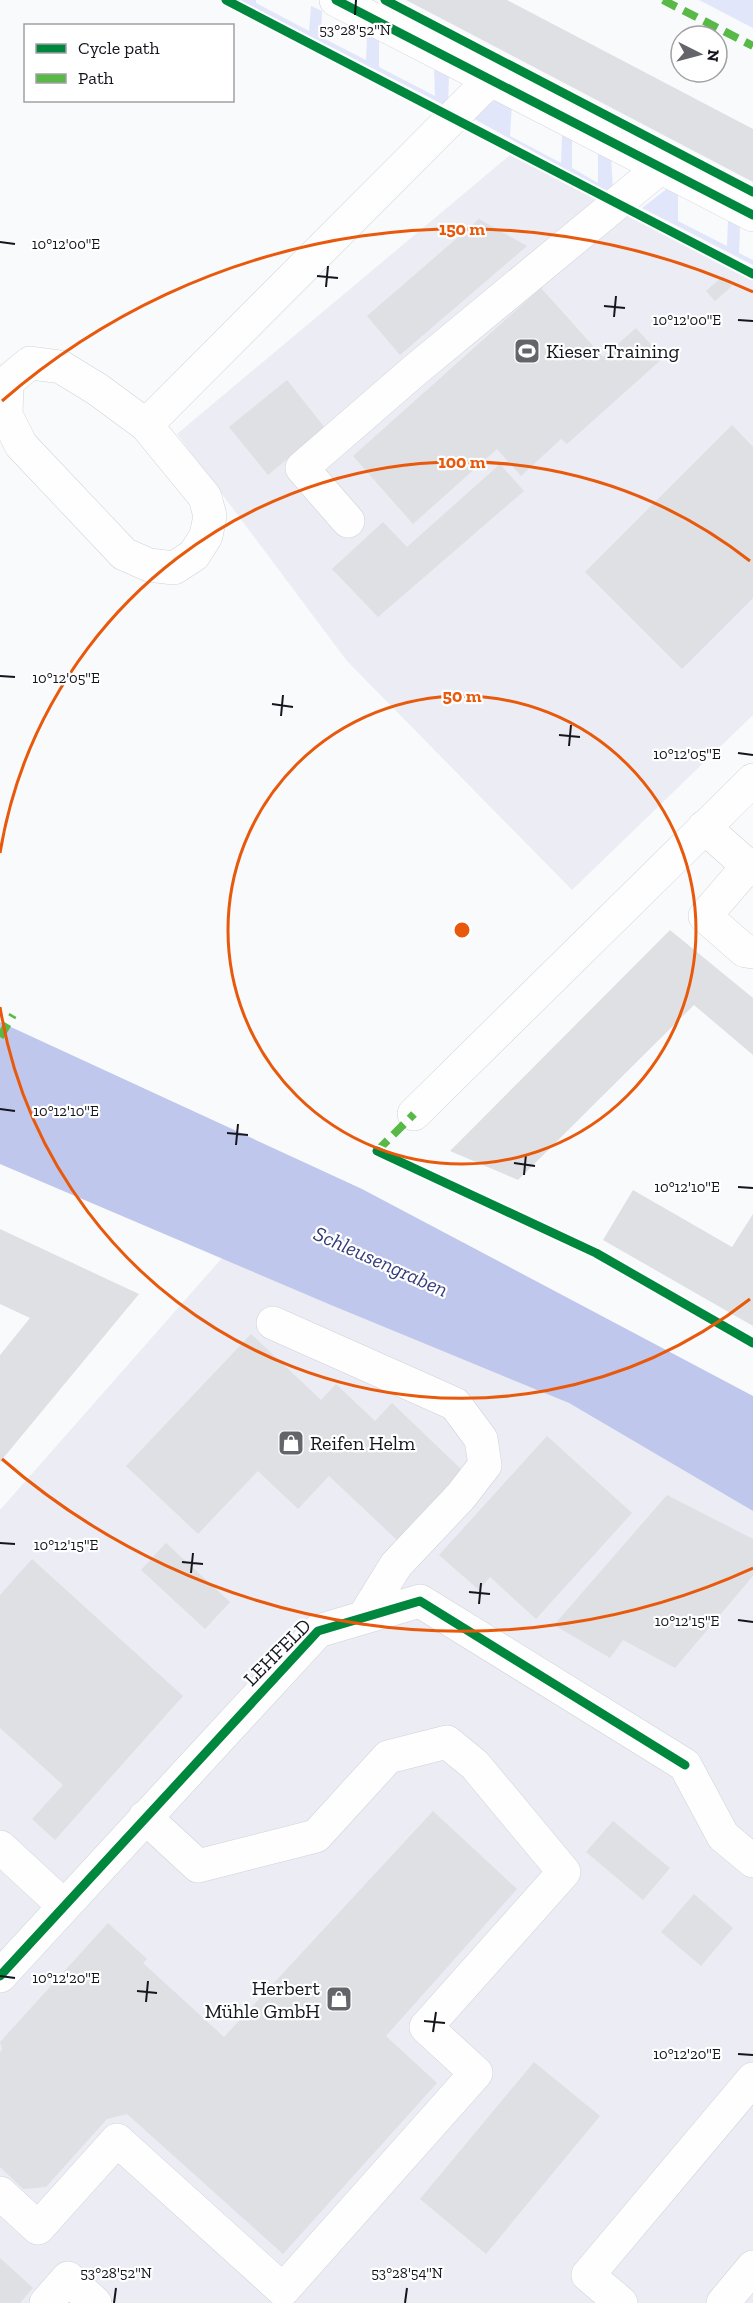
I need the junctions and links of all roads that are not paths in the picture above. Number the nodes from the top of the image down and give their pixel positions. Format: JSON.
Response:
{"nodes":[{"id":1,"x":336,"y":0,"type":"edge"},
{"id":2,"x":490,"y":80,"type":"junction"},
{"id":3,"x":661,"y":167,"type":"junction"},
{"id":4,"x":753,"y":215,"type":"edge"},
{"id":5,"x":3,"y":380,"type":"edge"},
{"id":6,"x":146,"y":425,"type":"junction"},
{"id":7,"x":348,"y":521,"type":"dead end"},
{"id":8,"x":753,"y":780,"type":"edge"},
{"id":9,"x":704,"y":827,"type":"junction"},
{"id":10,"x":751,"y":868,"type":"edge"},
{"id":11,"x":753,"y":952,"type":"edge"},
{"id":12,"x":414,"y":1114,"type":"dead end"},
{"id":13,"x":273,"y":1323,"type":"dead end"},
{"id":14,"x":364,"y":1617,"type":"junction"},
{"id":15,"x":145,"y":1817,"type":"junction"},
{"id":16,"x":0,"y":1847,"type":"edge"},
{"id":17,"x":753,"y":1861,"type":"edge"},
{"id":18,"x":64,"y":1906,"type":"junction"},
{"id":19,"x":0,"y":1976,"type":"edge"},
{"id":20,"x":753,"y":2079,"type":"edge"},
{"id":21,"x":0,"y":2193,"type":"edge"},
{"id":22,"x":753,"y":2267,"type":"edge"},
{"id":23,"x":46,"y":2303,"type":"edge"},
{"id":24,"x":95,"y":2303,"type":"edge"},
{"id":25,"x":621,"y":2303,"type":"edge"},
{"id":26,"x":723,"y":2303,"type":"edge"}],
"edges":[{"from":1,"to":2,"type":"street"},
{"from":2,"to":3,"type":"street"},
{"from":2,"to":6,"type":"street"},
{"from":3,"to":4,"type":"street"},
{"from":3,"to":7,"type":"street"},
{"from":5,"to":6,"type":"street"},
{"from":5,"to":6,"type":"street"},
{"from":8,"to":9,"type":"street"},
{"from":9,"to":10,"type":"street"},
{"from":9,"to":12,"type":"street"},
{"from":10,"to":11,"type":"street"},
{"from":13,"to":14,"type":"street"},
{"from":14,"to":15,"type":"street","name":"LEHFELD"},
{"from":14,"to":17,"type":"street","name":"LEHFELD"},
{"from":15,"to":18,"type":"street","name":"LEHFELD"},
{"from":15,"to":21,"type":"street"},
{"from":16,"to":18,"type":"street"},
{"from":18,"to":19,"type":"street","name":"LEHFELD"},
{"from":20,"to":25,"type":"street"},
{"from":22,"to":26,"type":"street"},
{"from":23,"to":24,"type":"street"}]}
